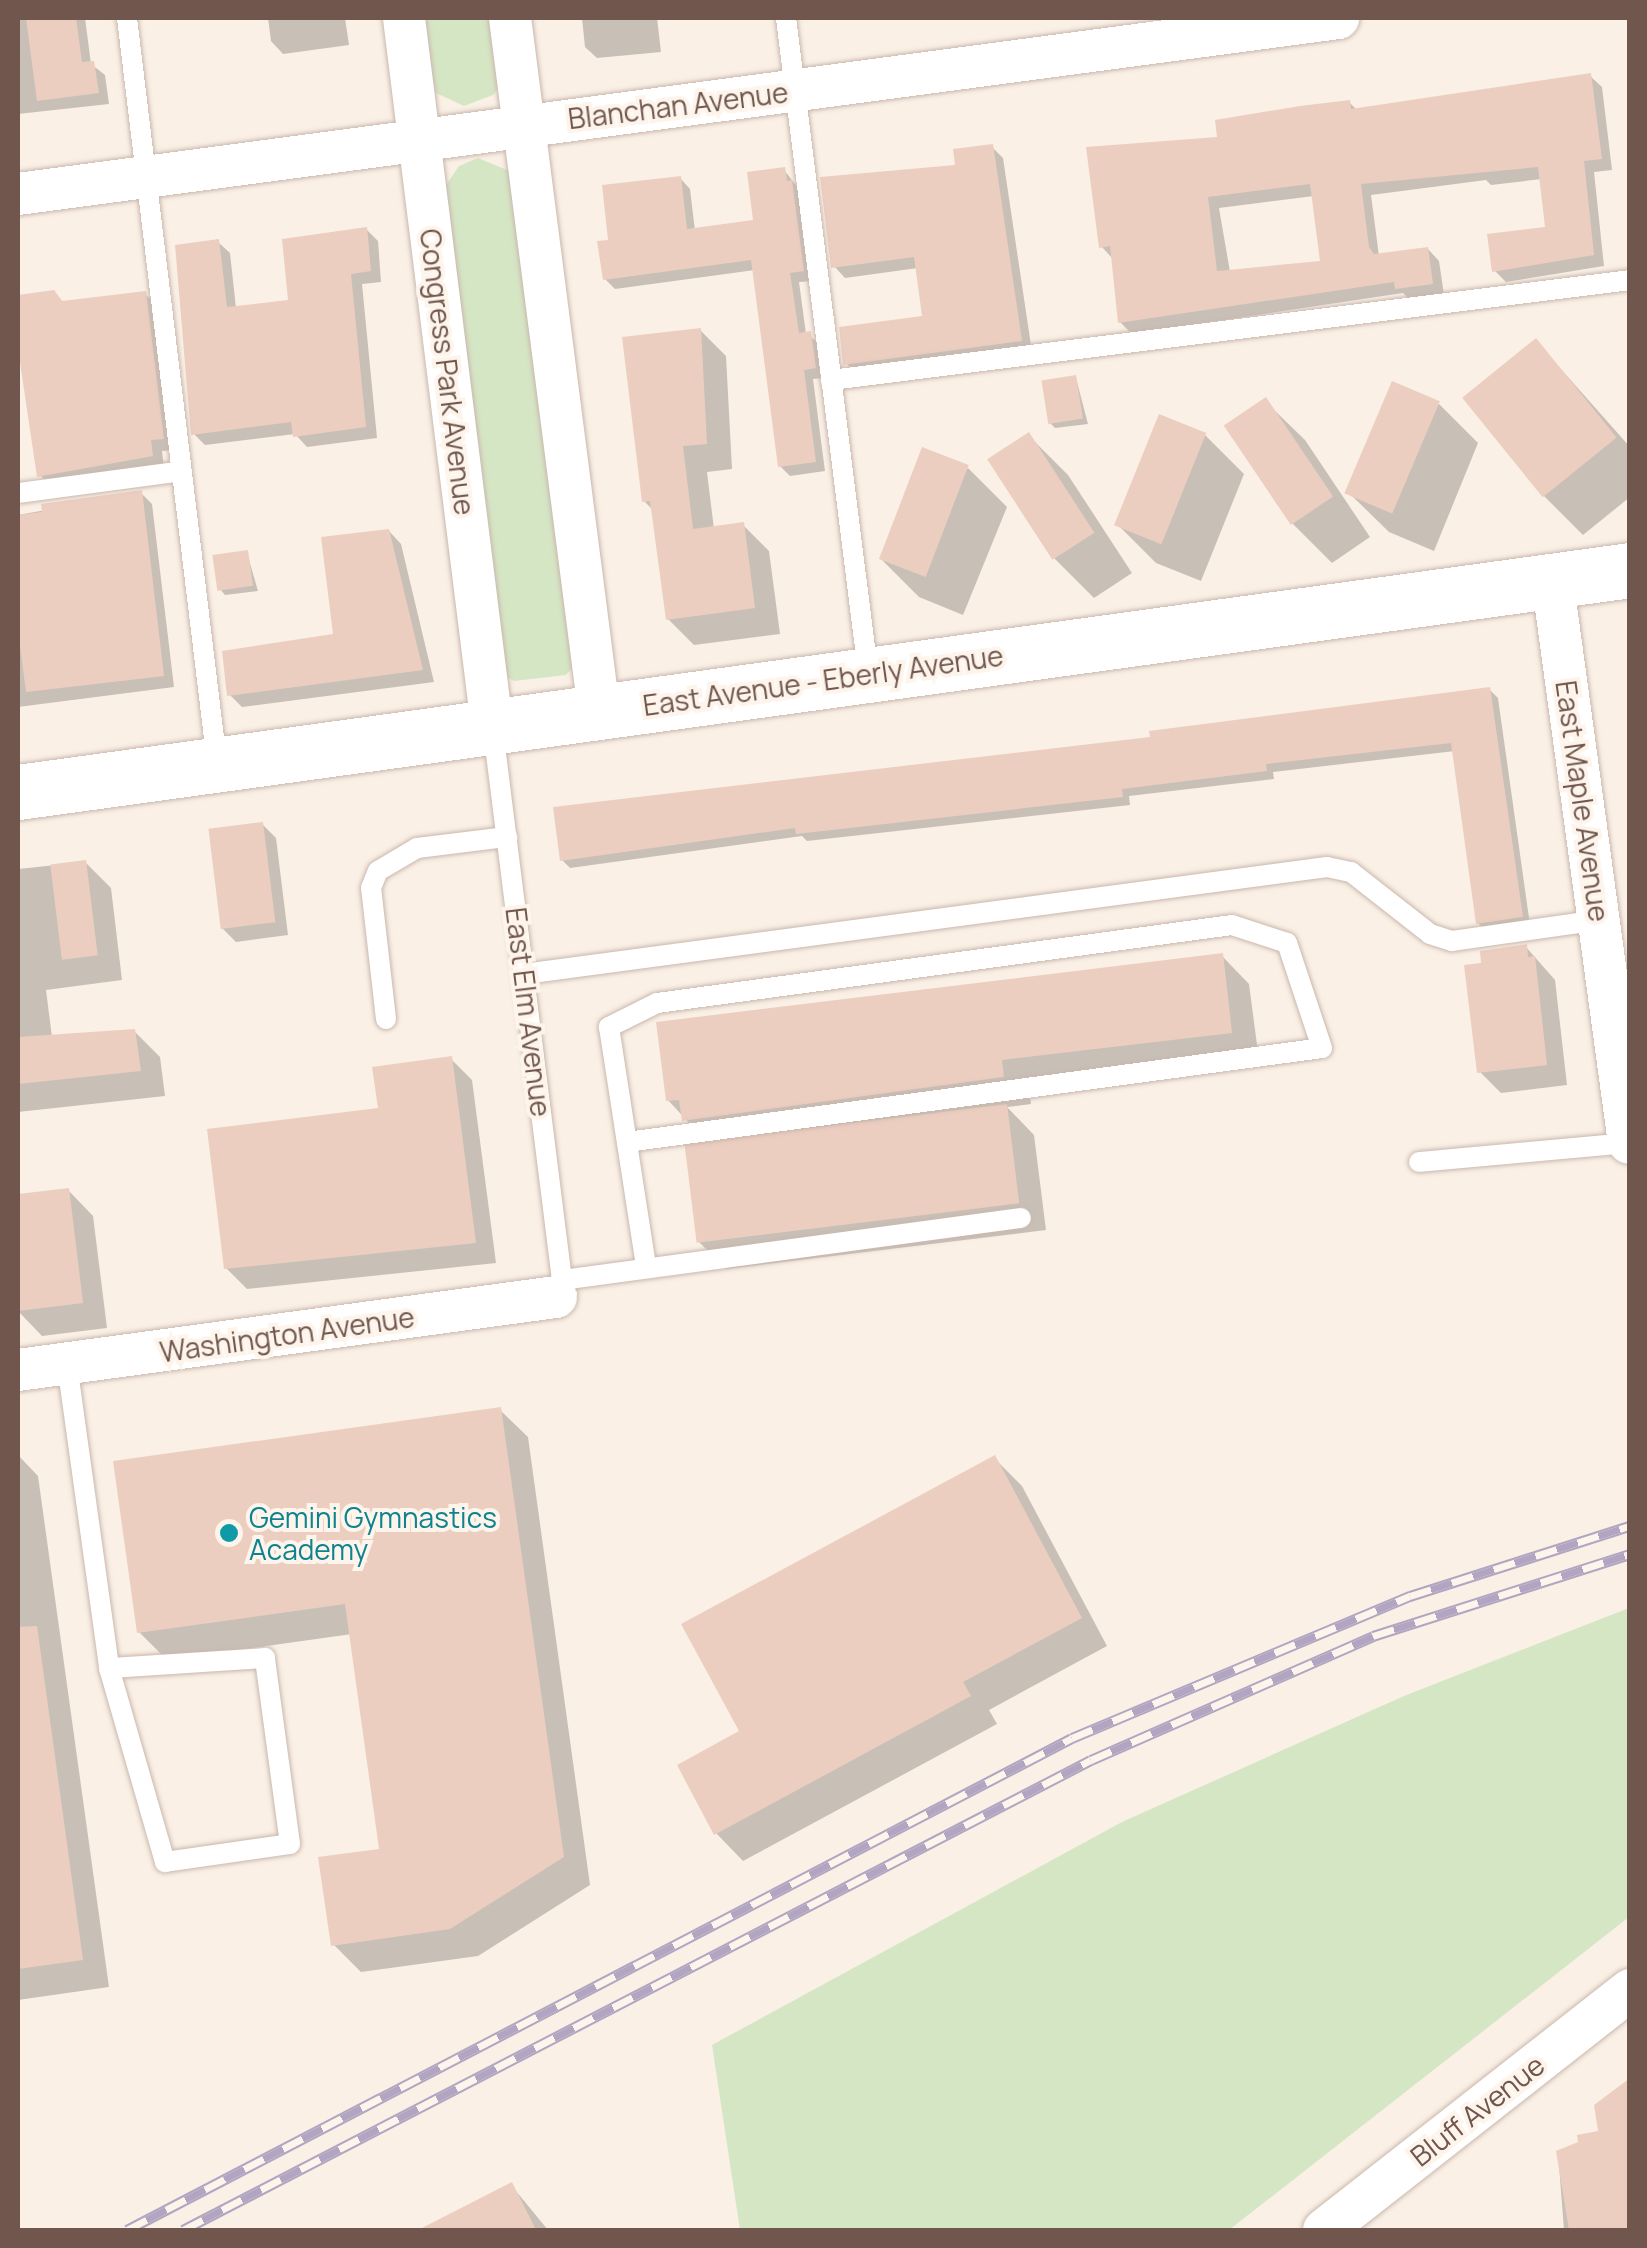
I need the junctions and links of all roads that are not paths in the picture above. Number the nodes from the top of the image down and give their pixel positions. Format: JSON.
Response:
{"nodes":[{"id":1,"x":127,"y":18,"type":"edge"},
{"id":2,"x":404,"y":18,"type":"edge"},
{"id":3,"x":510,"y":18,"type":"edge"},
{"id":4,"x":786,"y":18,"type":"edge"},
{"id":5,"x":1338,"y":18,"type":"edge"},
{"id":6,"x":795,"y":90,"type":"junction"},
{"id":7,"x":523,"y":125,"type":"junction"},
{"id":8,"x":418,"y":138,"type":"junction"},
{"id":9,"x":147,"y":176,"type":"junction"},
{"id":10,"x":18,"y":194,"type":"edge"},
{"id":11,"x":1630,"y":280,"type":"edge"},
{"id":12,"x":831,"y":380,"type":"junction"},
{"id":13,"x":182,"y":471,"type":"junction"},
{"id":14,"x":18,"y":493,"type":"edge"},
{"id":15,"x":1630,"y":570,"type":"edge"},
{"id":16,"x":1552,"y":578,"type":"junction"},
{"id":17,"x":868,"y":674,"type":"junction"},
{"id":18,"x":599,"y":712,"type":"junction"},
{"id":19,"x":492,"y":726,"type":"junction"},
{"id":20,"x":217,"y":765,"type":"junction"},
{"id":21,"x":18,"y":792,"type":"edge"},
{"id":22,"x":507,"y":837,"type":"junction"},
{"id":23,"x":1599,"y":920,"type":"junction"},
{"id":24,"x":1617,"y":967,"type":"edge"},
{"id":25,"x":524,"y":974,"type":"junction"},
{"id":26,"x":386,"y":1019,"type":"dead end"},
{"id":27,"x":627,"y":1142,"type":"junction"},
{"id":28,"x":1629,"y":1143,"type":"edge"},
{"id":29,"x":1419,"y":1162,"type":"dead end"},
{"id":30,"x":1021,"y":1218,"type":"dead end"},
{"id":31,"x":646,"y":1266,"type":"junction"},
{"id":32,"x":559,"y":1288,"type":"junction"},
{"id":33,"x":67,"y":1364,"type":"junction"},
{"id":34,"x":18,"y":1370,"type":"edge"},
{"id":35,"x":109,"y":1668,"type":"junction"},
{"id":36,"x":1630,"y":1990,"type":"edge"},
{"id":37,"x":1324,"y":2230,"type":"edge"}],
"edges":[{"from":1,"to":9,"type":"lane"},
{"from":2,"to":8,"type":"street","name":"Congress Park Avenue"},
{"from":3,"to":7,"type":"street"},
{"from":4,"to":6,"type":"lane"},
{"from":5,"to":6,"type":"street","name":"Blanchan Avenue"},
{"from":6,"to":7,"type":"street","name":"Blanchan Avenue"},
{"from":6,"to":12,"type":"lane"},
{"from":7,"to":8,"type":"street","name":"Blanchan Avenue"},
{"from":7,"to":18,"type":"street"},
{"from":8,"to":9,"type":"street","name":"Blanchan Avenue"},
{"from":8,"to":19,"type":"street","name":"Congress Park Avenue"},
{"from":9,"to":10,"type":"street","name":"Blanchan Avenue"},
{"from":9,"to":13,"type":"lane"},
{"from":11,"to":12,"type":"lane"},
{"from":12,"to":17,"type":"lane"},
{"from":13,"to":14,"type":"lane"},
{"from":13,"to":20,"type":"lane"},
{"from":15,"to":16,"type":"main road","name":"East Avenue - Eberly Avenue"},
{"from":16,"to":17,"type":"main road","name":"East Avenue - Eberly Avenue"},
{"from":16,"to":23,"type":"street","name":"East Maple Avenue"},
{"from":17,"to":18,"type":"main road","name":"East Avenue - Eberly Avenue"},
{"from":18,"to":19,"type":"main road","name":"East Avenue - Eberly Avenue"},
{"from":19,"to":20,"type":"main road","name":"East Avenue - Eberly Avenue"},
{"from":19,"to":22,"type":"lane","name":"East Elm Avenue"},
{"from":20,"to":21,"type":"main road","name":"East Avenue - Eberly Avenue"},
{"from":22,"to":25,"type":"lane","name":"East Elm Avenue"},
{"from":22,"to":26,"type":"lane"},
{"from":23,"to":24,"type":"street","name":"East Maple Avenue"},
{"from":23,"to":25,"type":"lane"},
{"from":24,"to":28,"type":"street","name":"East Maple Avenue"},
{"from":25,"to":32,"type":"lane","name":"East Elm Avenue"},
{"from":27,"to":27,"type":"lane"},
{"from":27,"to":31,"type":"lane"},
{"from":28,"to":29,"type":"lane"},
{"from":30,"to":31,"type":"lane"},
{"from":31,"to":32,"type":"lane"},
{"from":32,"to":33,"type":"street","name":"Washington Avenue"},
{"from":33,"to":34,"type":"street","name":"Washington Avenue"},
{"from":33,"to":35,"type":"lane"},
{"from":35,"to":35,"type":"lane"},
{"from":36,"to":37,"type":"street","name":"Bluff Avenue"}]}
